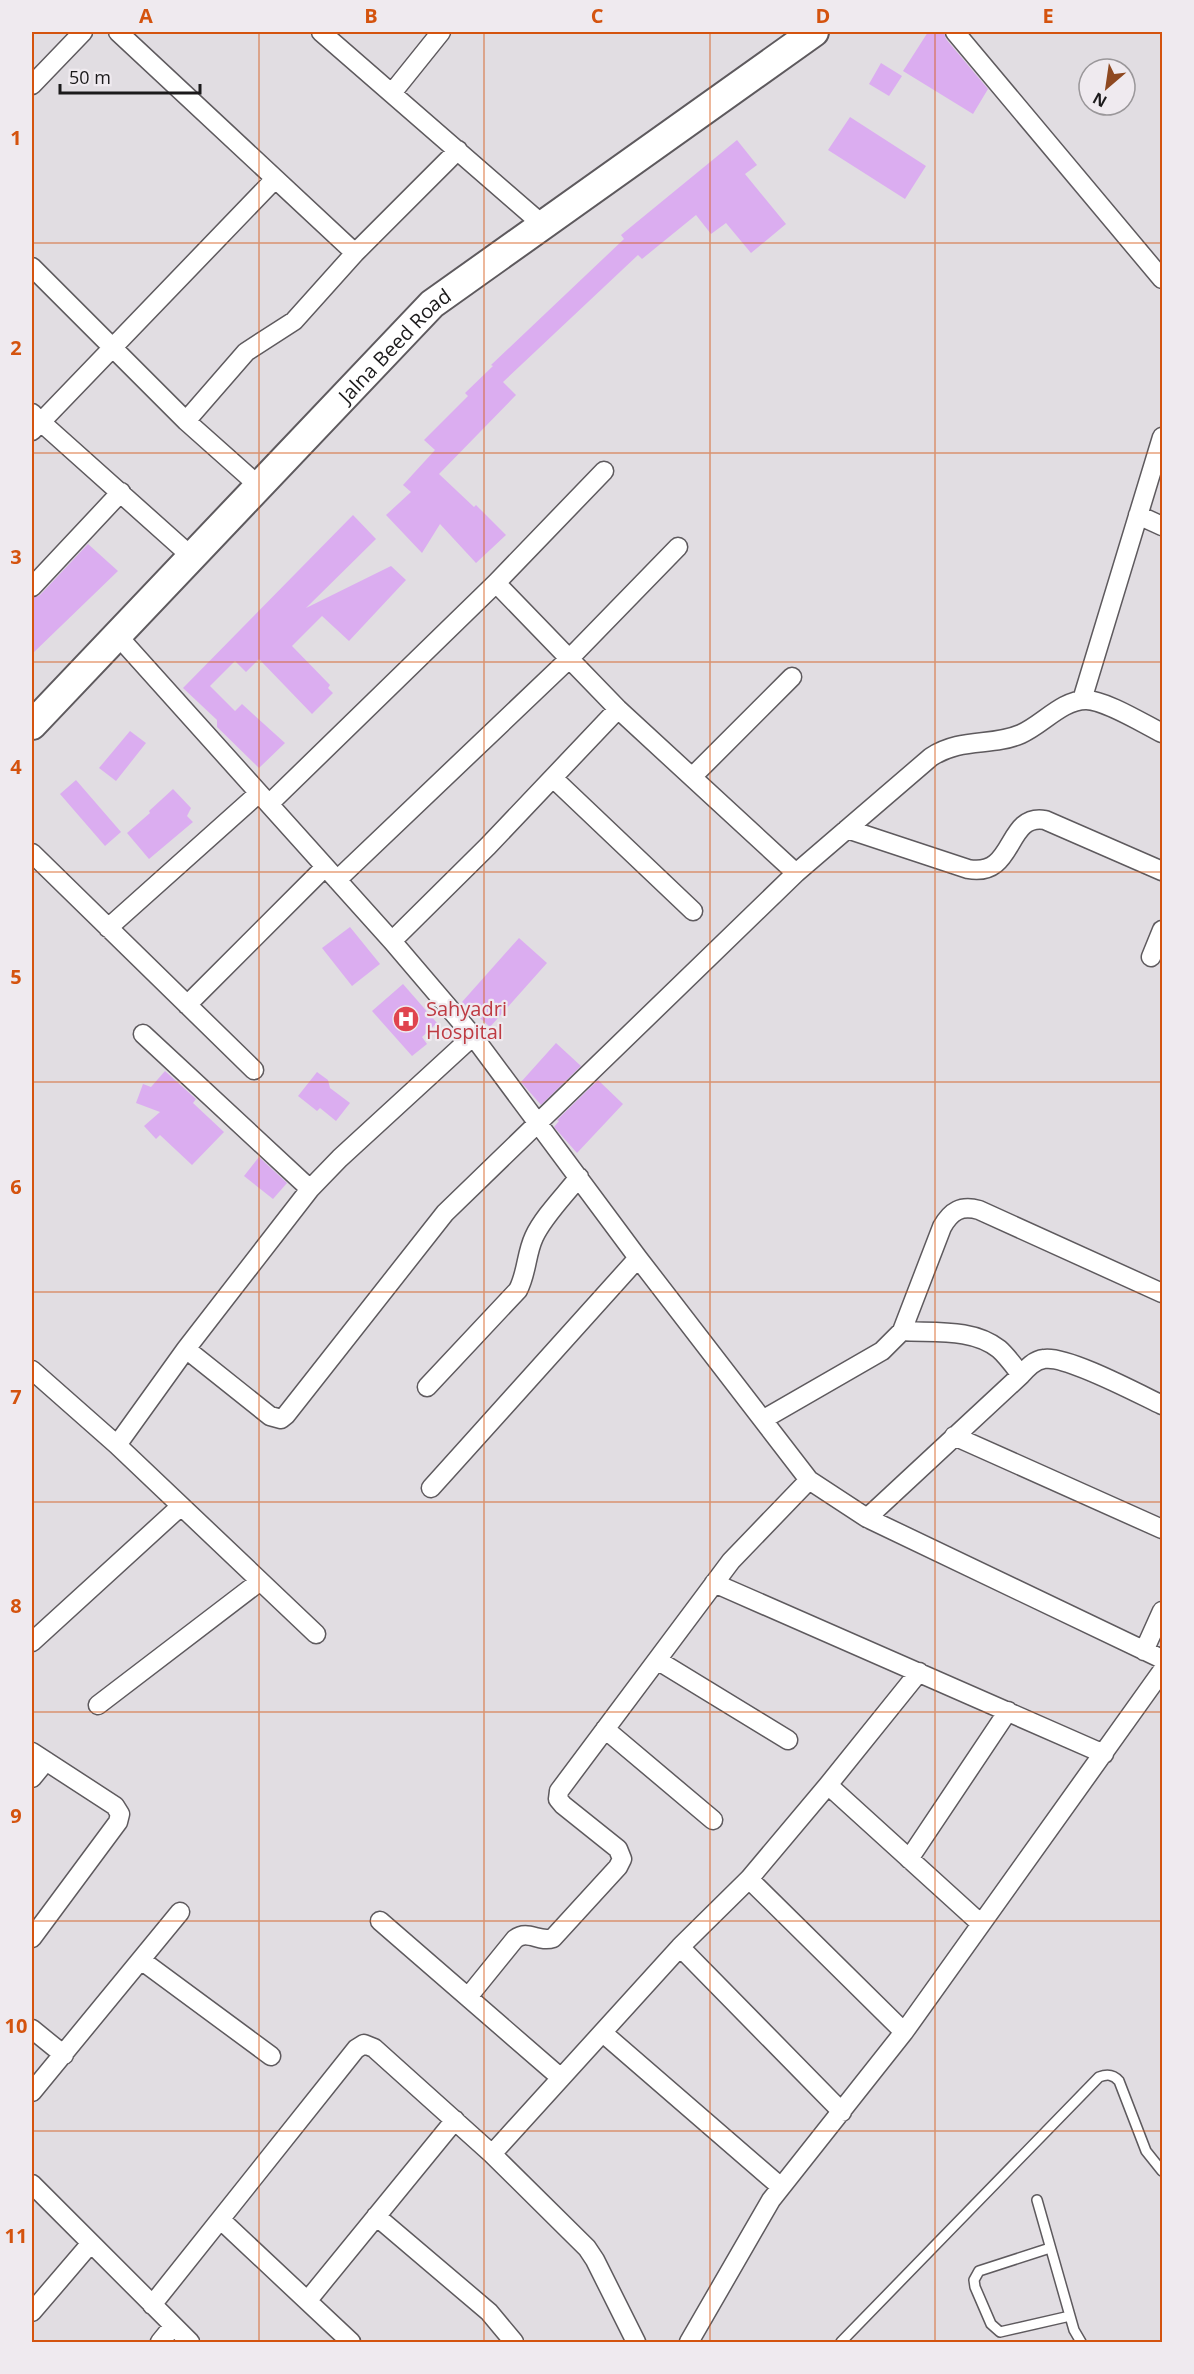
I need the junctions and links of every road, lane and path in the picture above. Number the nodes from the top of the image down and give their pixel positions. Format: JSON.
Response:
{"nodes":[{"id":1,"x":83,"y":32,"type":"edge"},
{"id":2,"x":118,"y":32,"type":"edge"},
{"id":3,"x":321,"y":32,"type":"edge"},
{"id":4,"x":441,"y":32,"type":"edge"},
{"id":5,"x":813,"y":32,"type":"edge"},
{"id":6,"x":955,"y":32,"type":"edge"},
{"id":7,"x":32,"y":85,"type":"edge"},
{"id":8,"x":392,"y":93,"type":"junction"},
{"id":9,"x":458,"y":150,"type":"junction"},
{"id":10,"x":275,"y":179,"type":"junction"},
{"id":11,"x":543,"y":225,"type":"junction"},
{"id":12,"x":355,"y":254,"type":"junction"},
{"id":13,"x":32,"y":267,"type":"edge"},
{"id":14,"x":1162,"y":279,"type":"edge"},
{"id":15,"x":110,"y":348,"type":"junction"},
{"id":16,"x":186,"y":421,"type":"junction"},
{"id":17,"x":34,"y":422,"type":"edge"},
{"id":18,"x":1162,"y":437,"type":"edge"},
{"id":19,"x":604,"y":471,"type":"dead end"},
{"id":20,"x":259,"y":486,"type":"junction"},
{"id":21,"x":121,"y":492,"type":"junction"},
{"id":22,"x":1138,"y":515,"type":"junction"},
{"id":23,"x":1162,"y":526,"type":"edge"},
{"id":24,"x":678,"y":547,"type":"dead end"},
{"id":25,"x":192,"y":557,"type":"junction"},
{"id":26,"x":496,"y":583,"type":"junction"},
{"id":27,"x":32,"y":587,"type":"edge"},
{"id":28,"x":117,"y":635,"type":"junction"},
{"id":29,"x":569,"y":659,"type":"junction"},
{"id":30,"x":792,"y":677,"type":"dead end"},
{"id":31,"x":1082,"y":700,"type":"junction"},
{"id":32,"x":618,"y":709,"type":"junction"},
{"id":33,"x":32,"y":725,"type":"edge"},
{"id":34,"x":1162,"y":733,"type":"edge"},
{"id":35,"x":692,"y":777,"type":"junction"},
{"id":36,"x":553,"y":778,"type":"junction"},
{"id":37,"x":264,"y":798,"type":"junction"},
{"id":38,"x":847,"y":829,"type":"junction"},
{"id":39,"x":32,"y":853,"type":"edge"},
{"id":40,"x":1162,"y":871,"type":"edge"},
{"id":41,"x":331,"y":873,"type":"junction"},
{"id":42,"x":796,"y":873,"type":"junction"},
{"id":43,"x":693,"y":911,"type":"dead end"},
{"id":44,"x":108,"y":928,"type":"junction"},
{"id":45,"x":1162,"y":930,"type":"edge"},
{"id":46,"x":392,"y":941,"type":"junction"},
{"id":47,"x":1151,"y":957,"type":"dead end"},
{"id":48,"x":187,"y":1005,"type":"junction"},
{"id":49,"x":143,"y":1034,"type":"dead end"},
{"id":50,"x":473,"y":1036,"type":"junction"},
{"id":51,"x":254,"y":1070,"type":"dead end"},
{"id":52,"x":538,"y":1120,"type":"junction"},
{"id":53,"x":579,"y":1176,"type":"junction"},
{"id":54,"x":310,"y":1189,"type":"junction"},
{"id":55,"x":639,"y":1258,"type":"junction"},
{"id":56,"x":1162,"y":1293,"type":"edge"},
{"id":57,"x":902,"y":1331,"type":"junction"},
{"id":58,"x":186,"y":1348,"type":"junction"},
{"id":59,"x":32,"y":1370,"type":"edge"},
{"id":60,"x":1021,"y":1375,"type":"junction"},
{"id":61,"x":427,"y":1387,"type":"dead end"},
{"id":62,"x":1162,"y":1405,"type":"edge"},
{"id":63,"x":764,"y":1419,"type":"junction"},
{"id":64,"x":954,"y":1436,"type":"junction"},
{"id":65,"x":117,"y":1445,"type":"junction"},
{"id":66,"x":809,"y":1480,"type":"junction"},
{"id":67,"x":431,"y":1488,"type":"dead end"},
{"id":68,"x":181,"y":1506,"type":"junction"},
{"id":69,"x":867,"y":1518,"type":"junction"},
{"id":70,"x":1162,"y":1529,"type":"edge"},
{"id":71,"x":259,"y":1582,"type":"junction"},
{"id":72,"x":714,"y":1583,"type":"junction"},
{"id":73,"x":1162,"y":1611,"type":"edge"},
{"id":74,"x":316,"y":1634,"type":"dead end"},
{"id":75,"x":32,"y":1642,"type":"edge"},
{"id":76,"x":1144,"y":1651,"type":"junction"},
{"id":77,"x":1162,"y":1659,"type":"edge"},
{"id":78,"x":657,"y":1660,"type":"junction"},
{"id":79,"x":1162,"y":1671,"type":"edge"},
{"id":80,"x":920,"y":1672,"type":"junction"},
{"id":81,"x":98,"y":1705,"type":"dead end"},
{"id":82,"x":1008,"y":1711,"type":"junction"},
{"id":83,"x":605,"y":1729,"type":"junction"},
{"id":84,"x":788,"y":1740,"type":"dead end"},
{"id":85,"x":1104,"y":1754,"type":"junction"},
{"id":86,"x":39,"y":1757,"type":"edge"},
{"id":87,"x":32,"y":1778,"type":"edge"},
{"id":88,"x":828,"y":1785,"type":"junction"},
{"id":89,"x":713,"y":1820,"type":"dead end"},
{"id":90,"x":909,"y":1859,"type":"junction"},
{"id":91,"x":749,"y":1879,"type":"junction"},
{"id":92,"x":180,"y":1912,"type":"dead end"},
{"id":93,"x":380,"y":1921,"type":"dead end"},
{"id":94,"x":980,"y":1923,"type":"junction"},
{"id":95,"x":32,"y":1938,"type":"edge"},
{"id":96,"x":680,"y":1947,"type":"junction"},
{"id":97,"x":141,"y":1960,"type":"junction"},
{"id":98,"x":468,"y":1998,"type":"junction"},
{"id":99,"x":32,"y":2029,"type":"edge"},
{"id":100,"x":904,"y":2032,"type":"junction"},
{"id":101,"x":603,"y":2033,"type":"junction"},
{"id":102,"x":64,"y":2055,"type":"junction"},
{"id":103,"x":272,"y":2056,"type":"dead end"},
{"id":104,"x":561,"y":2078,"type":"junction"},
{"id":105,"x":32,"y":2092,"type":"edge"},
{"id":106,"x":842,"y":2112,"type":"junction"},
{"id":107,"x":455,"y":2120,"type":"junction"},
{"id":108,"x":492,"y":2154,"type":"junction"},
{"id":109,"x":1162,"y":2170,"type":"edge"},
{"id":110,"x":32,"y":2184,"type":"edge"},
{"id":111,"x":781,"y":2187,"type":"junction"},
{"id":112,"x":1037,"y":2200,"type":"dead end"},
{"id":113,"x":376,"y":2216,"type":"junction"},
{"id":114,"x":221,"y":2220,"type":"junction"},
{"id":115,"x":91,"y":2243,"type":"junction"},
{"id":116,"x":1050,"y":2248,"type":"junction"},
{"id":117,"x":309,"y":2300,"type":"junction"},
{"id":118,"x":152,"y":2306,"type":"junction"},
{"id":119,"x":32,"y":2312,"type":"edge"},
{"id":120,"x":1070,"y":2316,"type":"junction"},
{"id":121,"x":173,"y":2326,"type":"junction"},
{"id":122,"x":160,"y":2343,"type":"edge"},
{"id":123,"x":190,"y":2343,"type":"edge"},
{"id":124,"x":351,"y":2343,"type":"edge"},
{"id":125,"x":514,"y":2343,"type":"edge"},
{"id":126,"x":636,"y":2343,"type":"edge"},
{"id":127,"x":689,"y":2343,"type":"edge"},
{"id":128,"x":841,"y":2343,"type":"edge"},
{"id":129,"x":1081,"y":2343,"type":"edge"}],
"edges":[{"from":1,"to":7,"type":"street"},
{"from":2,"to":10,"type":"street"},
{"from":3,"to":8,"type":"street"},
{"from":4,"to":8,"type":"street"},
{"from":5,"to":11,"type":"main road","name":"Jalna Beed Road"},
{"from":6,"to":14,"type":"street"},
{"from":8,"to":9,"type":"street"},
{"from":9,"to":11,"type":"street"},
{"from":9,"to":12,"type":"street"},
{"from":10,"to":12,"type":"street"},
{"from":10,"to":15,"type":"street"},
{"from":11,"to":20,"type":"main road","name":"Jalna Beed Road"},
{"from":12,"to":16,"type":"street"},
{"from":13,"to":15,"type":"street"},
{"from":15,"to":16,"type":"street"},
{"from":15,"to":17,"type":"street"},
{"from":16,"to":20,"type":"street"},
{"from":17,"to":21,"type":"street"},
{"from":18,"to":22,"type":"street"},
{"from":19,"to":26,"type":"street"},
{"from":20,"to":25,"type":"main road","name":"Jalna Beed Road"},
{"from":21,"to":25,"type":"street"},
{"from":21,"to":27,"type":"street"},
{"from":22,"to":23,"type":"street"},
{"from":22,"to":31,"type":"street"},
{"from":24,"to":29,"type":"street"},
{"from":25,"to":28,"type":"main road","name":"Jalna Beed Road"},
{"from":26,"to":29,"type":"street"},
{"from":26,"to":37,"type":"street"},
{"from":28,"to":33,"type":"main road","name":"Jalna Beed Road"},
{"from":28,"to":37,"type":"street"},
{"from":29,"to":32,"type":"street"},
{"from":29,"to":41,"type":"street"},
{"from":30,"to":35,"type":"street"},
{"from":31,"to":34,"type":"street"},
{"from":31,"to":38,"type":"street"},
{"from":32,"to":35,"type":"street"},
{"from":32,"to":36,"type":"street"},
{"from":35,"to":42,"type":"street"},
{"from":36,"to":43,"type":"street"},
{"from":36,"to":46,"type":"street"},
{"from":37,"to":41,"type":"street"},
{"from":37,"to":44,"type":"street"},
{"from":38,"to":40,"type":"street"},
{"from":38,"to":42,"type":"street"},
{"from":39,"to":44,"type":"street"},
{"from":41,"to":46,"type":"street"},
{"from":41,"to":48,"type":"street"},
{"from":42,"to":52,"type":"street"},
{"from":44,"to":48,"type":"street"},
{"from":45,"to":47,"type":"street"},
{"from":46,"to":50,"type":"street"},
{"from":48,"to":51,"type":"street"},
{"from":49,"to":54,"type":"street"},
{"from":50,"to":52,"type":"street"},
{"from":50,"to":54,"type":"street"},
{"from":52,"to":53,"type":"street"},
{"from":52,"to":58,"type":"street"},
{"from":53,"to":55,"type":"street"},
{"from":53,"to":61,"type":"street"},
{"from":54,"to":58,"type":"street"},
{"from":55,"to":63,"type":"street"},
{"from":55,"to":67,"type":"street"},
{"from":56,"to":57,"type":"street"},
{"from":57,"to":60,"type":"street"},
{"from":57,"to":63,"type":"street"},
{"from":58,"to":65,"type":"street"},
{"from":59,"to":65,"type":"street"},
{"from":60,"to":62,"type":"street"},
{"from":60,"to":64,"type":"street"},
{"from":63,"to":66,"type":"street"},
{"from":64,"to":69,"type":"street"},
{"from":64,"to":70,"type":"street"},
{"from":65,"to":68,"type":"street"},
{"from":66,"to":69,"type":"street"},
{"from":66,"to":72,"type":"street"},
{"from":68,"to":71,"type":"street"},
{"from":68,"to":75,"type":"street"},
{"from":69,"to":76,"type":"street"},
{"from":71,"to":74,"type":"street"},
{"from":71,"to":81,"type":"street"},
{"from":72,"to":78,"type":"street"},
{"from":72,"to":80,"type":"street"},
{"from":73,"to":76,"type":"street"},
{"from":76,"to":77,"type":"street"},
{"from":78,"to":83,"type":"street"},
{"from":78,"to":84,"type":"street"},
{"from":79,"to":85,"type":"street"},
{"from":80,"to":82,"type":"street"},
{"from":80,"to":88,"type":"street"},
{"from":82,"to":85,"type":"street"},
{"from":82,"to":90,"type":"street"},
{"from":83,"to":89,"type":"street"},
{"from":83,"to":98,"type":"street"},
{"from":85,"to":94,"type":"street"},
{"from":86,"to":87,"type":"street"},
{"from":86,"to":95,"type":"street"},
{"from":88,"to":90,"type":"street"},
{"from":88,"to":91,"type":"street"},
{"from":90,"to":94,"type":"street"},
{"from":91,"to":96,"type":"street"},
{"from":91,"to":100,"type":"street"},
{"from":92,"to":97,"type":"street"},
{"from":93,"to":98,"type":"street"},
{"from":94,"to":100,"type":"street"},
{"from":96,"to":101,"type":"street"},
{"from":96,"to":106,"type":"street"},
{"from":97,"to":102,"type":"street"},
{"from":97,"to":103,"type":"street"},
{"from":98,"to":104,"type":"street"},
{"from":99,"to":102,"type":"street"},
{"from":100,"to":106,"type":"street"},
{"from":101,"to":104,"type":"street"},
{"from":101,"to":111,"type":"street"},
{"from":102,"to":105,"type":"street"},
{"from":104,"to":108,"type":"street"},
{"from":106,"to":111,"type":"street"},
{"from":107,"to":108,"type":"street"},
{"from":107,"to":113,"type":"street"},
{"from":107,"to":114,"type":"street"},
{"from":108,"to":126,"type":"street"},
{"from":109,"to":128,"type":"lane"},
{"from":110,"to":115,"type":"street"},
{"from":111,"to":127,"type":"street"},
{"from":112,"to":116,"type":"lane"},
{"from":113,"to":117,"type":"street"},
{"from":113,"to":125,"type":"street"},
{"from":114,"to":117,"type":"street"},
{"from":114,"to":118,"type":"street"},
{"from":115,"to":118,"type":"street"},
{"from":115,"to":119,"type":"street"},
{"from":116,"to":120,"type":"lane"},
{"from":116,"to":120,"type":"lane"},
{"from":117,"to":124,"type":"street"},
{"from":118,"to":121,"type":"street"},
{"from":120,"to":129,"type":"lane"},
{"from":121,"to":122,"type":"street"},
{"from":121,"to":123,"type":"street"}]}
